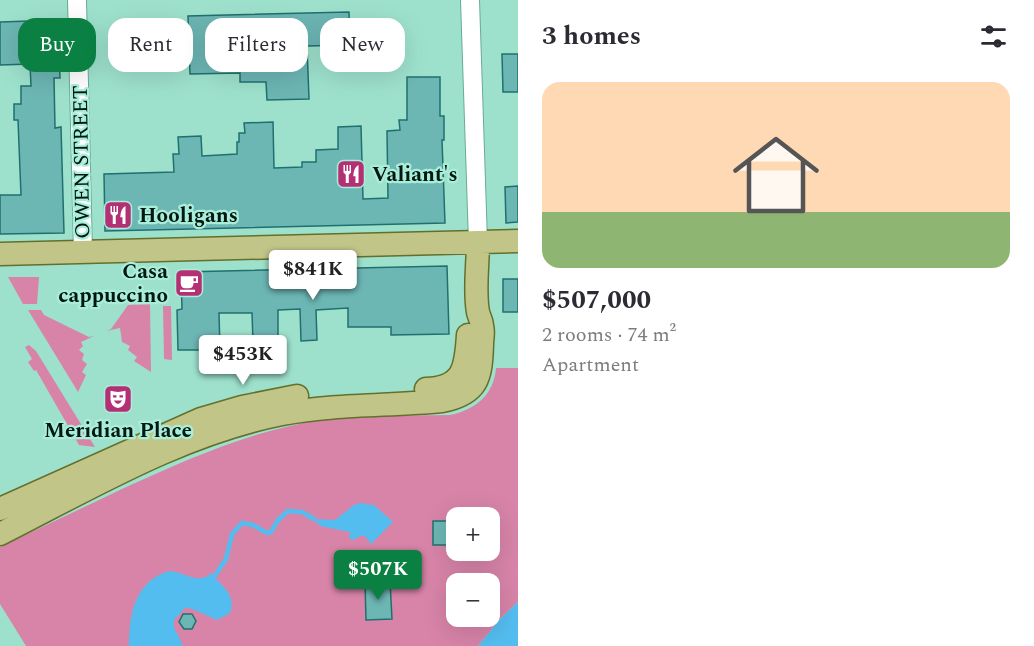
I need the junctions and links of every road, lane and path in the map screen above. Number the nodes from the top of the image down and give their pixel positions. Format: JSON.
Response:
{"nodes":[{"id":1,"x":77,"y":0,"type":"edge"},
{"id":2,"x":470,"y":0,"type":"edge"},
{"id":3,"x":518,"y":241,"type":"edge"},
{"id":4,"x":478,"y":242,"type":"junction"},
{"id":5,"x":83,"y":252,"type":"junction"},
{"id":6,"x":0,"y":254,"type":"edge"},
{"id":7,"x":478,"y":312,"type":"junction"},
{"id":8,"x":0,"y":508,"type":"edge"},
{"id":9,"x":0,"y":534,"type":"edge"}],
"edges":[{"from":1,"to":5,"type":"street","name":"OWEN STREET"},
{"from":2,"to":4,"type":"street"},
{"from":3,"to":4,"type":"main road"},
{"from":4,"to":5,"type":"main road"},
{"from":4,"to":7,"type":"main road"},
{"from":5,"to":6,"type":"main road"},
{"from":7,"to":8,"type":"main road"},
{"from":7,"to":9,"type":"main road"}]}
